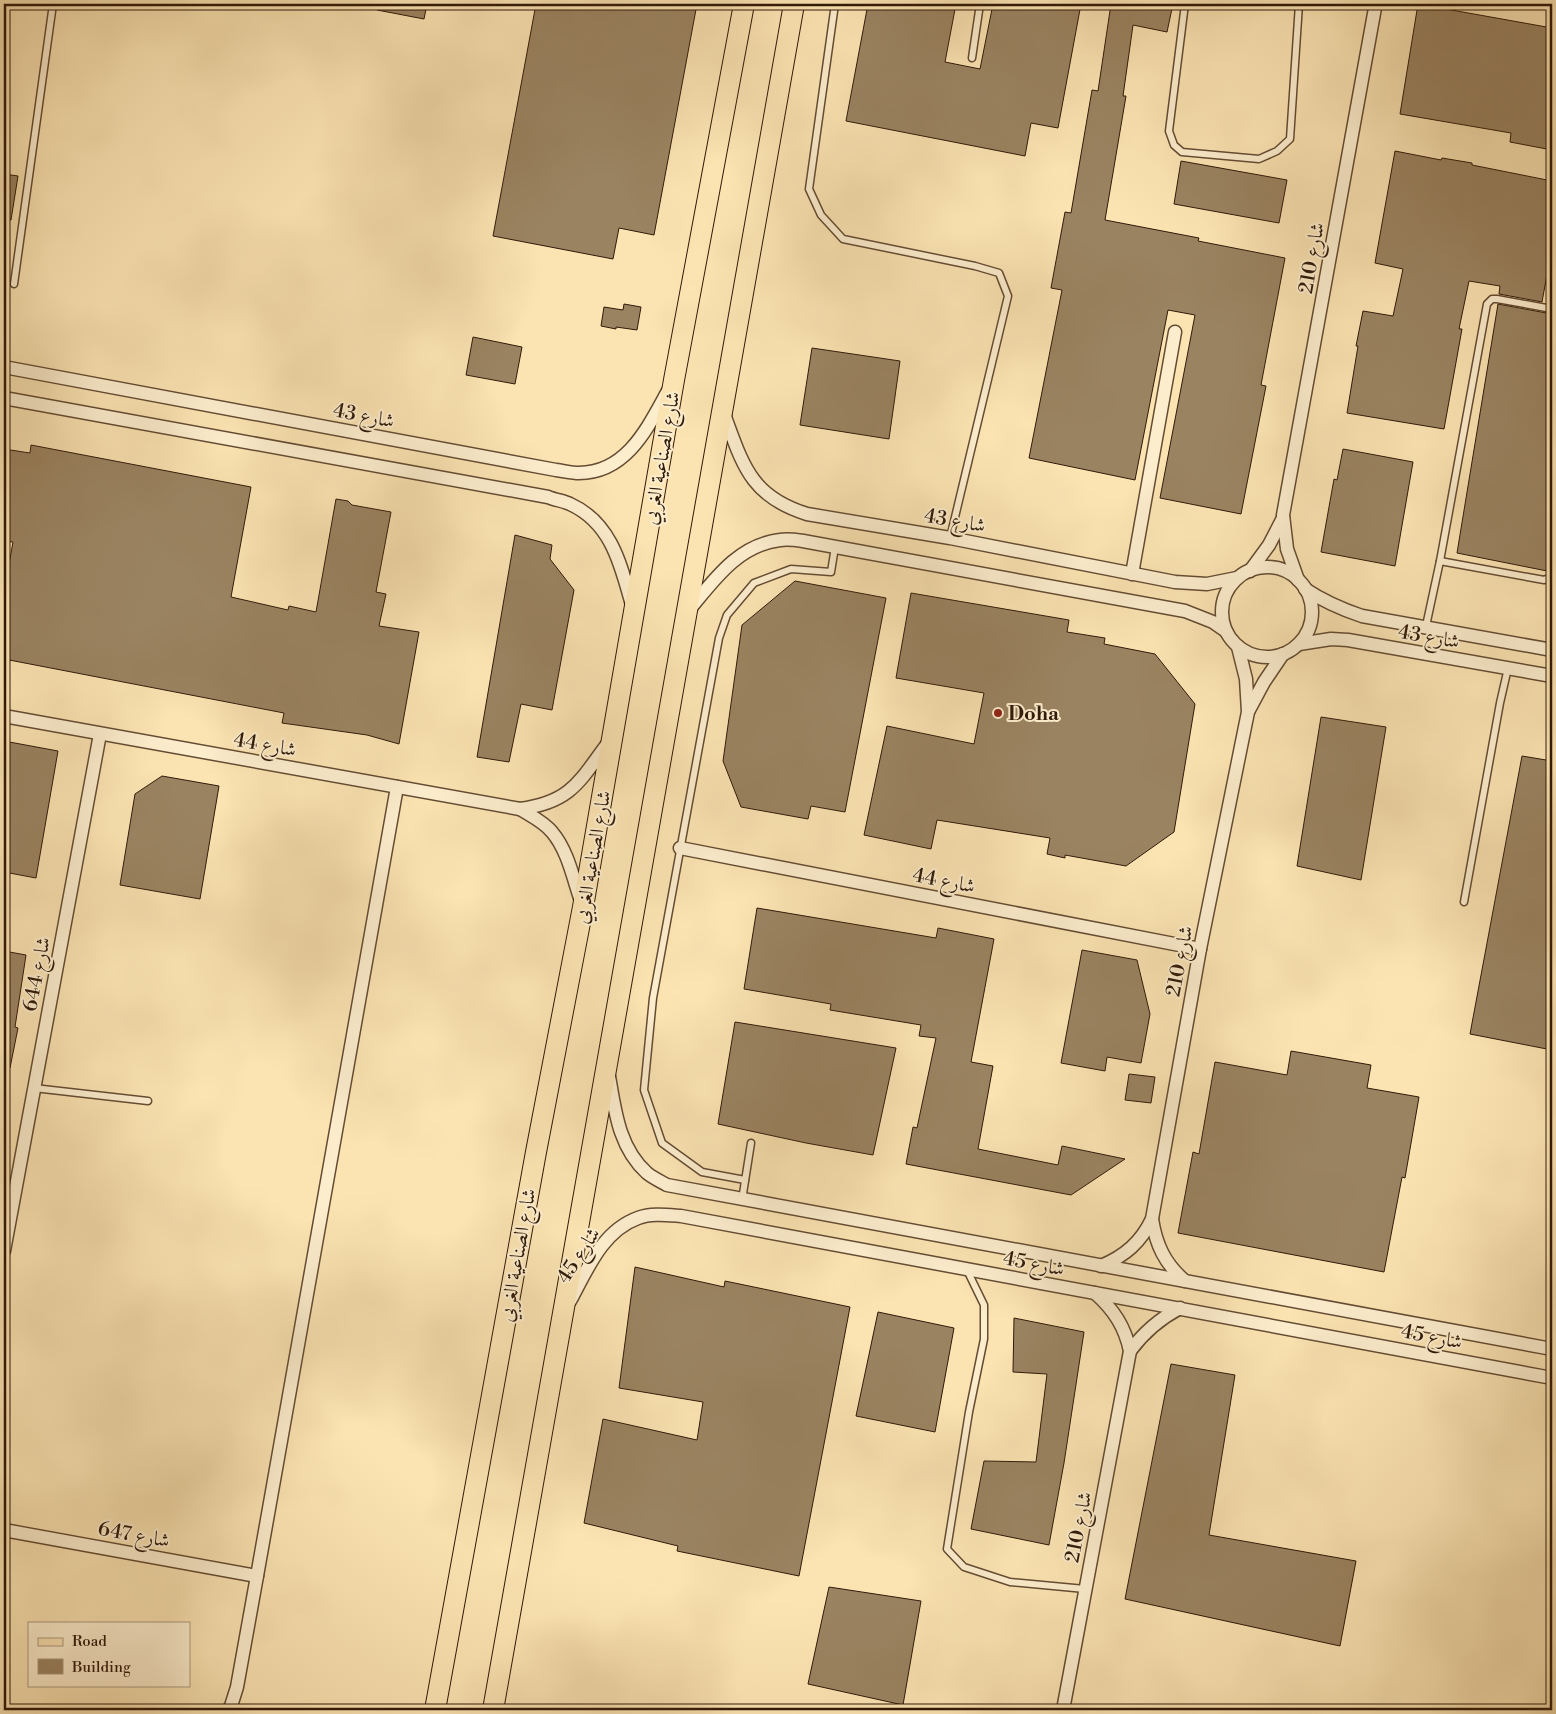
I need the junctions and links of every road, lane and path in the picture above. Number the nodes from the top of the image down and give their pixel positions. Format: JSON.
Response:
{"nodes":[{"id":1,"x":53,"y":4,"type":"edge"},
{"id":2,"x":744,"y":4,"type":"edge"},
{"id":3,"x":794,"y":4,"type":"edge"},
{"id":4,"x":809,"y":4,"type":"edge"},
{"id":5,"x":835,"y":4,"type":"edge"},
{"id":6,"x":980,"y":4,"type":"edge"},
{"id":7,"x":1185,"y":4,"type":"edge"},
{"id":8,"x":1299,"y":4,"type":"edge"},
{"id":9,"x":1376,"y":5,"type":"edge"},
{"id":10,"x":972,"y":58,"type":"dead end"},
{"id":11,"x":783,"y":61,"type":"junction"},
{"id":12,"x":14,"y":284,"type":"dead end"},
{"id":13,"x":1552,"y":309,"type":"edge"},
{"id":14,"x":1175,"y":332,"type":"dead end"},
{"id":15,"x":4,"y":367,"type":"edge"},
{"id":16,"x":674,"y":380,"type":"junction"},
{"id":17,"x":4,"y":398,"type":"edge"},
{"id":18,"x":722,"y":408,"type":"junction"},
{"id":19,"x":1284,"y":516,"type":"junction"},
{"id":20,"x":950,"y":538,"type":"junction"},
{"id":21,"x":835,"y":547,"type":"junction"},
{"id":22,"x":1440,"y":561,"type":"junction"},
{"id":23,"x":1250,"y":570,"type":"junction"},
{"id":24,"x":1552,"y":572,"type":"edge"},
{"id":25,"x":1132,"y":574,"type":"junction"},
{"id":26,"x":1237,"y":578,"type":"junction"},
{"id":27,"x":1302,"y":585,"type":"junction"},
{"id":28,"x":634,"y":612,"type":"junction"},
{"id":29,"x":687,"y":612,"type":"junction"},
{"id":30,"x":1426,"y":626,"type":"junction"},
{"id":31,"x":1226,"y":631,"type":"junction"},
{"id":32,"x":1299,"y":644,"type":"junction"},
{"id":33,"x":1238,"y":647,"type":"junction"},
{"id":34,"x":1552,"y":650,"type":"edge"},
{"id":35,"x":1283,"y":654,"type":"junction"},
{"id":36,"x":1508,"y":668,"type":"junction"},
{"id":37,"x":1552,"y":676,"type":"edge"},
{"id":38,"x":1248,"y":712,"type":"junction"},
{"id":39,"x":4,"y":716,"type":"edge"},
{"id":40,"x":100,"y":734,"type":"junction"},
{"id":41,"x":613,"y":738,"type":"junction"},
{"id":42,"x":397,"y":787,"type":"junction"},
{"id":43,"x":520,"y":810,"type":"junction"},
{"id":44,"x":680,"y":848,"type":"junction"},
{"id":45,"x":1464,"y":902,"type":"dead end"},
{"id":46,"x":583,"y":907,"type":"junction"},
{"id":47,"x":1200,"y":949,"type":"junction"},
{"id":48,"x":606,"y":1061,"type":"junction"},
{"id":49,"x":34,"y":1088,"type":"junction"},
{"id":50,"x":148,"y":1101,"type":"dead end"},
{"id":51,"x":751,"y":1143,"type":"dead end"},
{"id":52,"x":745,"y":1180,"type":"junction"},
{"id":53,"x":742,"y":1200,"type":"junction"},
{"id":54,"x":1152,"y":1219,"type":"junction"},
{"id":55,"x":4,"y":1251,"type":"edge"},
{"id":56,"x":1101,"y":1266,"type":"junction"},
{"id":57,"x":966,"y":1269,"type":"junction"},
{"id":58,"x":1186,"y":1281,"type":"junction"},
{"id":59,"x":1095,"y":1293,"type":"junction"},
{"id":60,"x":1180,"y":1308,"type":"junction"},
{"id":61,"x":560,"y":1321,"type":"junction"},
{"id":62,"x":1552,"y":1349,"type":"edge"},
{"id":63,"x":1130,"y":1352,"type":"junction"},
{"id":64,"x":1552,"y":1378,"type":"edge"},
{"id":65,"x":4,"y":1530,"type":"edge"},
{"id":66,"x":257,"y":1576,"type":"junction"},
{"id":67,"x":1086,"y":1589,"type":"junction"},
{"id":68,"x":228,"y":1710,"type":"edge"},
{"id":69,"x":435,"y":1710,"type":"edge"},
{"id":70,"x":492,"y":1710,"type":"edge"},
{"id":71,"x":1063,"y":1710,"type":"edge"}],
"edges":[{"from":1,"to":12,"type":"lane"},
{"from":2,"to":16,"type":"main road","name":"شارع الصناعية الغربي"},
{"from":3,"to":11,"type":"main road"},
{"from":4,"to":11,"type":"main road"},
{"from":5,"to":20,"type":"lane"},
{"from":6,"to":10,"type":"lane"},
{"from":7,"to":8,"type":"lane"},
{"from":9,"to":19,"type":"street","name":"شارع 210"},
{"from":11,"to":18,"type":"main road"},
{"from":13,"to":22,"type":"lane"},
{"from":14,"to":25,"type":"street"},
{"from":15,"to":16,"type":"street","name":"شارع 43"},
{"from":16,"to":28,"type":"main road","name":"شارع الصناعية الغربي"},
{"from":17,"to":28,"type":"street"},
{"from":18,"to":20,"type":"street","name":"شارع 43"},
{"from":18,"to":29,"type":"main road"},
{"from":19,"to":23,"type":"street","name":"شارع 210"},
{"from":19,"to":27,"type":"street","name":"شارع 210"},
{"from":20,"to":25,"type":"street","name":"شارع 43"},
{"from":21,"to":29,"type":"street"},
{"from":21,"to":31,"type":"street"},
{"from":21,"to":44,"type":"lane"},
{"from":22,"to":24,"type":"lane"},
{"from":22,"to":30,"type":"lane"},
{"from":23,"to":26,"type":"street"},
{"from":23,"to":27,"type":"street"},
{"from":25,"to":26,"type":"street","name":"شارع 43"},
{"from":26,"to":31,"type":"street"},
{"from":27,"to":30,"type":"street","name":"شارع 43"},
{"from":27,"to":32,"type":"street"},
{"from":28,"to":41,"type":"main road","name":"شارع الصناعية الغربي"},
{"from":29,"to":48,"type":"main road"},
{"from":30,"to":34,"type":"street","name":"شارع 43"},
{"from":31,"to":33,"type":"street"},
{"from":32,"to":35,"type":"street"},
{"from":32,"to":36,"type":"street","name":"شارع 43"},
{"from":33,"to":35,"type":"street"},
{"from":33,"to":38,"type":"street","name":"شارع 210"},
{"from":35,"to":38,"type":"street","name":"شارع 210"},
{"from":36,"to":37,"type":"street","name":"شارع 43"},
{"from":36,"to":45,"type":"lane"},
{"from":38,"to":47,"type":"street","name":"شارع 210"},
{"from":39,"to":40,"type":"street","name":"شارع 44"},
{"from":40,"to":42,"type":"street","name":"شارع 44"},
{"from":40,"to":49,"type":"street","name":"شارع 644"},
{"from":41,"to":43,"type":"street","name":"شارع 44"},
{"from":41,"to":46,"type":"main road","name":"شارع الصناعية الغربي"},
{"from":42,"to":43,"type":"street","name":"شارع 44"},
{"from":42,"to":66,"type":"street"},
{"from":43,"to":46,"type":"street","name":"شارع 44"},
{"from":44,"to":47,"type":"street","name":"شارع 44"},
{"from":44,"to":52,"type":"lane"},
{"from":46,"to":69,"type":"main road","name":"شارع الصناعية الغربي"},
{"from":47,"to":54,"type":"street","name":"شارع 210"},
{"from":48,"to":53,"type":"street","name":"شارع 45"},
{"from":48,"to":61,"type":"main road"},
{"from":49,"to":50,"type":"lane"},
{"from":49,"to":55,"type":"street","name":"شارع 644"},
{"from":51,"to":52,"type":"lane"},
{"from":52,"to":53,"type":"lane"},
{"from":53,"to":56,"type":"street","name":"شارع 45"},
{"from":54,"to":56,"type":"street","name":"شارع 210"},
{"from":54,"to":58,"type":"street","name":"شارع 210"},
{"from":56,"to":58,"type":"street","name":"شارع 45"},
{"from":57,"to":59,"type":"street","name":"شارع 45"},
{"from":57,"to":61,"type":"street","name":"شارع 45"},
{"from":57,"to":67,"type":"lane"},
{"from":58,"to":62,"type":"street","name":"شارع 45"},
{"from":59,"to":60,"type":"street","name":"شارع 45"},
{"from":59,"to":63,"type":"street","name":"شارع 210"},
{"from":60,"to":63,"type":"street","name":"شارع 210"},
{"from":60,"to":64,"type":"street","name":"شارع 45"},
{"from":61,"to":70,"type":"main road"},
{"from":63,"to":67,"type":"street","name":"شارع 210"},
{"from":65,"to":66,"type":"street","name":"شارع 647"},
{"from":66,"to":68,"type":"street"},
{"from":67,"to":71,"type":"street","name":"شارع 210"}]}
